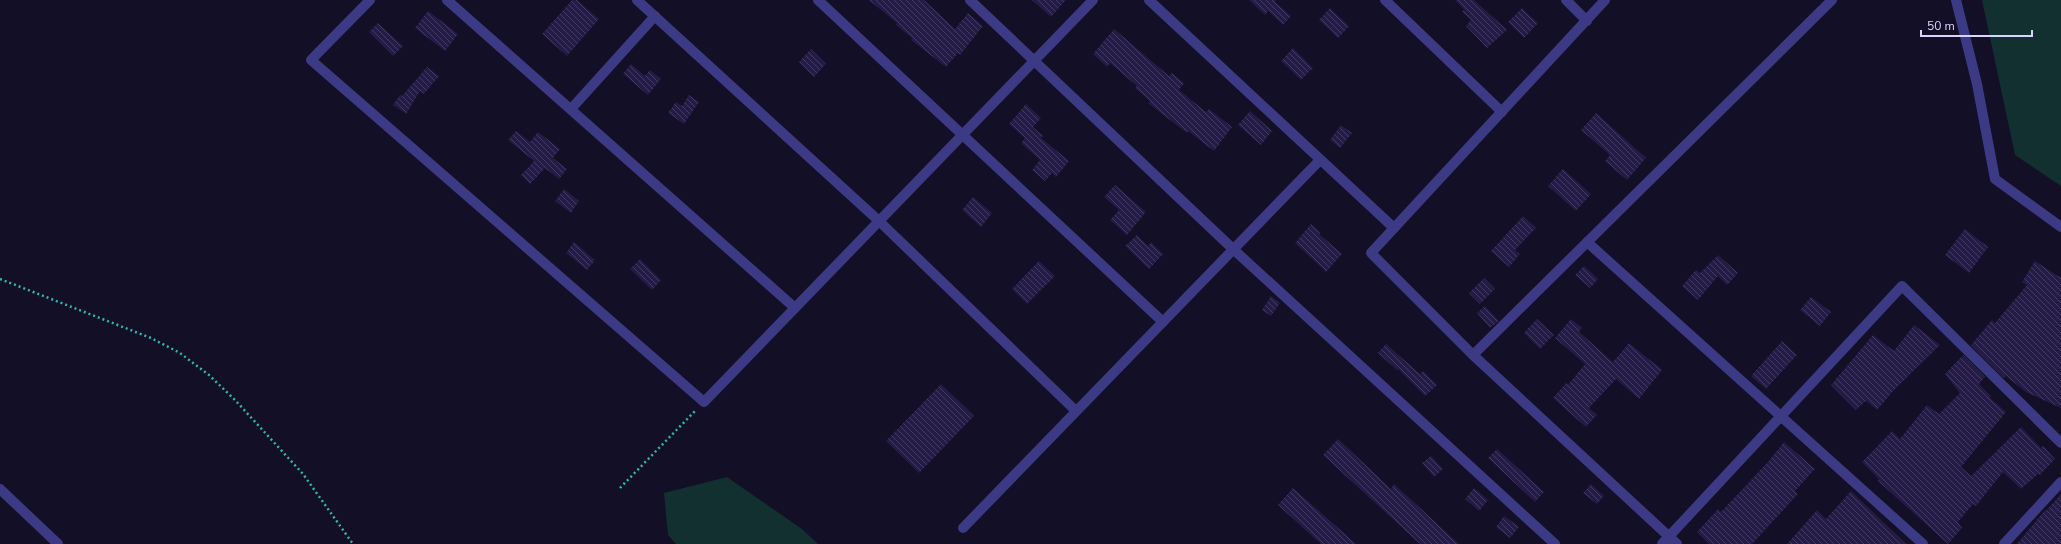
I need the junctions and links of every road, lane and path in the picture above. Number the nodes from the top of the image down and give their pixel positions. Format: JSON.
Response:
{"nodes":[{"id":1,"x":370,"y":0,"type":"edge"},
{"id":2,"x":447,"y":0,"type":"edge"},
{"id":3,"x":637,"y":0,"type":"edge"},
{"id":4,"x":818,"y":0,"type":"edge"},
{"id":5,"x":970,"y":0,"type":"edge"},
{"id":6,"x":1093,"y":0,"type":"edge"},
{"id":7,"x":1149,"y":0,"type":"edge"},
{"id":8,"x":1385,"y":0,"type":"edge"},
{"id":9,"x":1566,"y":0,"type":"edge"},
{"id":10,"x":1605,"y":0,"type":"edge"},
{"id":11,"x":1832,"y":0,"type":"edge"},
{"id":12,"x":1956,"y":0,"type":"edge"},
{"id":13,"x":655,"y":16,"type":"junction"},
{"id":14,"x":1587,"y":21,"type":"junction"},
{"id":15,"x":1034,"y":61,"type":"junction"},
{"id":16,"x":571,"y":109,"type":"junction"},
{"id":17,"x":1502,"y":112,"type":"junction"},
{"id":18,"x":962,"y":135,"type":"junction"},
{"id":19,"x":1320,"y":160,"type":"junction"},
{"id":20,"x":879,"y":221,"type":"junction"},
{"id":21,"x":1394,"y":228,"type":"junction"},
{"id":22,"x":2061,"y":228,"type":"edge"},
{"id":23,"x":1587,"y":242,"type":"junction"},
{"id":24,"x":1233,"y":249,"type":"junction"},
{"id":25,"x":0,"y":279,"type":"edge"},
{"id":26,"x":795,"y":308,"type":"junction"},
{"id":27,"x":1163,"y":322,"type":"junction"},
{"id":28,"x":1473,"y":354,"type":"junction"},
{"id":29,"x":704,"y":402,"type":"junction"},
{"id":30,"x":1076,"y":411,"type":"junction"},
{"id":31,"x":1781,"y":416,"type":"junction"},
{"id":32,"x":2061,"y":443,"type":"edge"},
{"id":33,"x":2061,"y":482,"type":"edge"},
{"id":34,"x":620,"y":488,"type":"dead end"},
{"id":35,"x":0,"y":489,"type":"edge"},
{"id":36,"x":963,"y":528,"type":"dead end"},
{"id":37,"x":1666,"y":540,"type":"edge"},
{"id":38,"x":58,"y":544,"type":"edge"},
{"id":39,"x":353,"y":544,"type":"edge"},
{"id":40,"x":1555,"y":544,"type":"edge"},
{"id":41,"x":1677,"y":544,"type":"edge"},
{"id":42,"x":1923,"y":544,"type":"edge"},
{"id":43,"x":2004,"y":544,"type":"edge"}],
"edges":[{"from":1,"to":29,"type":"street"},
{"from":2,"to":16,"type":"street"},
{"from":3,"to":13,"type":"street"},
{"from":4,"to":18,"type":"street"},
{"from":5,"to":15,"type":"street"},
{"from":6,"to":15,"type":"street"},
{"from":7,"to":19,"type":"street"},
{"from":8,"to":17,"type":"street"},
{"from":9,"to":14,"type":"street"},
{"from":10,"to":14,"type":"street"},
{"from":11,"to":23,"type":"street"},
{"from":12,"to":22,"type":"street"},
{"from":13,"to":16,"type":"street"},
{"from":13,"to":20,"type":"street"},
{"from":14,"to":17,"type":"street"},
{"from":15,"to":18,"type":"street"},
{"from":15,"to":24,"type":"street"},
{"from":16,"to":26,"type":"street"},
{"from":17,"to":21,"type":"street"},
{"from":18,"to":20,"type":"street"},
{"from":18,"to":27,"type":"street"},
{"from":19,"to":21,"type":"street"},
{"from":19,"to":24,"type":"street"},
{"from":20,"to":26,"type":"street"},
{"from":20,"to":30,"type":"street"},
{"from":21,"to":28,"type":"street"},
{"from":23,"to":28,"type":"street"},
{"from":23,"to":31,"type":"street"},
{"from":24,"to":27,"type":"street"},
{"from":24,"to":40,"type":"street"},
{"from":25,"to":39,"type":"path"},
{"from":26,"to":29,"type":"street"},
{"from":27,"to":30,"type":"street"},
{"from":28,"to":37,"type":"street"},
{"from":29,"to":34,"type":"path"},
{"from":30,"to":36,"type":"street"},
{"from":31,"to":32,"type":"street"},
{"from":31,"to":37,"type":"street"},
{"from":31,"to":42,"type":"street"},
{"from":33,"to":43,"type":"street"},
{"from":35,"to":38,"type":"street"},
{"from":37,"to":41,"type":"street"}]}
